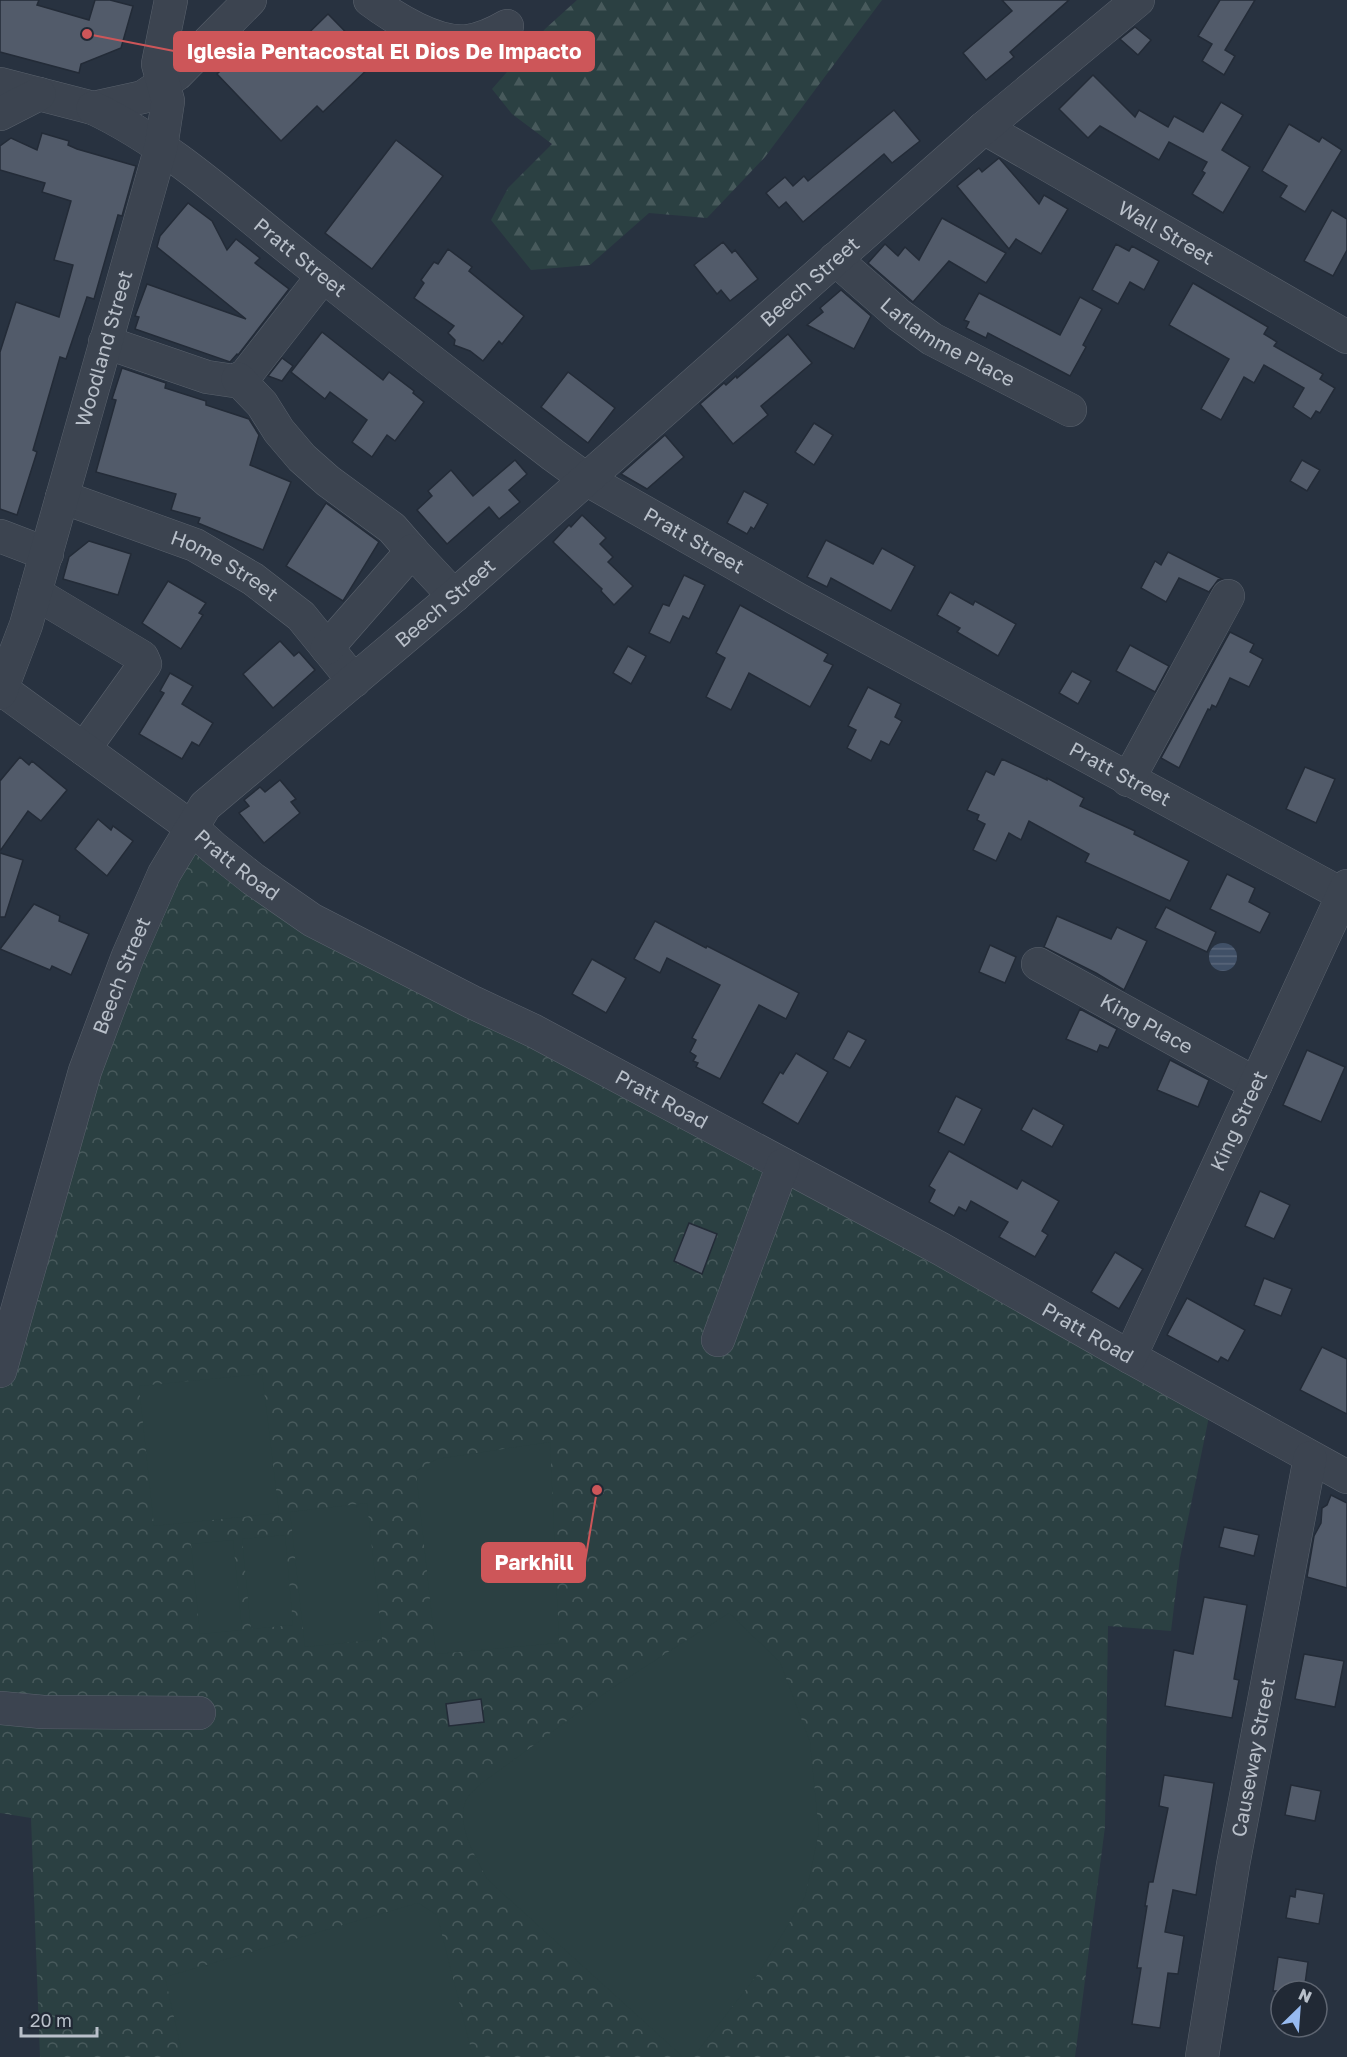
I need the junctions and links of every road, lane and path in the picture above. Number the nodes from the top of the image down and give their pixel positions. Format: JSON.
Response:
{"nodes":[{"id":1,"x":171,"y":0,"type":"edge"},
{"id":2,"x":250,"y":0,"type":"edge"},
{"id":3,"x":370,"y":0,"type":"edge"},
{"id":4,"x":1137,"y":0,"type":"edge"},
{"id":5,"x":507,"y":26,"type":"dead end"},
{"id":6,"x":0,"y":84,"type":"edge"},
{"id":7,"x":162,"y":84,"type":"junction"},
{"id":8,"x":39,"y":94,"type":"junction"},
{"id":9,"x":93,"y":108,"type":"junction"},
{"id":10,"x":0,"y":114,"type":"edge"},
{"id":11,"x":984,"y":128,"type":"junction"},
{"id":12,"x":161,"y":147,"type":"junction"},
{"id":13,"x":835,"y":259,"type":"junction"},
{"id":14,"x":323,"y":276,"type":"junction"},
{"id":15,"x":1347,"y":337,"type":"edge"},
{"id":16,"x":105,"y":342,"type":"junction"},
{"id":17,"x":238,"y":379,"type":"junction"},
{"id":18,"x":1070,"y":410,"type":"dead end"},
{"id":19,"x":586,"y":478,"type":"junction"},
{"id":20,"x":62,"y":496,"type":"junction"},
{"id":21,"x":0,"y":536,"type":"edge"},
{"id":22,"x":412,"y":551,"type":"junction"},
{"id":23,"x":47,"y":554,"type":"junction"},
{"id":24,"x":35,"y":594,"type":"junction"},
{"id":25,"x":454,"y":596,"type":"junction"},
{"id":26,"x":1228,"y":596,"type":"dead end"},
{"id":27,"x":327,"y":648,"type":"junction"},
{"id":28,"x":354,"y":681,"type":"junction"},
{"id":29,"x":1,"y":690,"type":"edge"},
{"id":30,"x":84,"y":749,"type":"junction"},
{"id":31,"x":1128,"y":780,"type":"junction"},
{"id":32,"x":191,"y":827,"type":"junction"},
{"id":33,"x":1346,"y":893,"type":"edge"},
{"id":34,"x":1038,"y":964,"type":"dead end"},
{"id":35,"x":1256,"y":1084,"type":"junction"},
{"id":36,"x":783,"y":1165,"type":"junction"},
{"id":37,"x":718,"y":1340,"type":"dead end"},
{"id":38,"x":1130,"y":1357,"type":"junction"},
{"id":39,"x":0,"y":1371,"type":"edge"},
{"id":40,"x":1311,"y":1458,"type":"junction"},
{"id":41,"x":1347,"y":1477,"type":"edge"},
{"id":42,"x":0,"y":1708,"type":"edge"},
{"id":43,"x":199,"y":1713,"type":"dead end"},
{"id":44,"x":1202,"y":2057,"type":"edge"}],
"edges":[{"from":1,"to":7,"type":"street","name":"Woodland Street"},
{"from":2,"to":7,"type":"street"},
{"from":3,"to":5,"type":"street"},
{"from":4,"to":11,"type":"street","name":"Beech Street"},
{"from":6,"to":8,"type":"street","name":"Pratt Street"},
{"from":7,"to":9,"type":"street"},
{"from":7,"to":12,"type":"street","name":"Woodland Street"},
{"from":8,"to":9,"type":"street","name":"Pratt Street"},
{"from":8,"to":10,"type":"street"},
{"from":9,"to":12,"type":"street","name":"Pratt Street"},
{"from":11,"to":13,"type":"street","name":"Beech Street"},
{"from":11,"to":15,"type":"street","name":"Wall Street"},
{"from":12,"to":14,"type":"street","name":"Pratt Street"},
{"from":12,"to":16,"type":"street","name":"Woodland Street"},
{"from":13,"to":18,"type":"street","name":"Laflamme Place"},
{"from":13,"to":19,"type":"street","name":"Beech Street"},
{"from":14,"to":17,"type":"street"},
{"from":14,"to":19,"type":"street","name":"Pratt Street"},
{"from":16,"to":17,"type":"street"},
{"from":16,"to":20,"type":"street","name":"Woodland Street"},
{"from":17,"to":22,"type":"street"},
{"from":19,"to":25,"type":"street","name":"Beech Street"},
{"from":19,"to":31,"type":"street","name":"Pratt Street"},
{"from":20,"to":23,"type":"street","name":"Woodland Street"},
{"from":20,"to":27,"type":"street","name":"Home Street"},
{"from":21,"to":23,"type":"street"},
{"from":22,"to":25,"type":"street"},
{"from":22,"to":27,"type":"street"},
{"from":23,"to":24,"type":"street","name":"Woodland Street"},
{"from":24,"to":29,"type":"street","name":"Woodland Street"},
{"from":24,"to":30,"type":"street"},
{"from":25,"to":28,"type":"street","name":"Beech Street"},
{"from":26,"to":31,"type":"street"},
{"from":27,"to":28,"type":"street","name":"Home Street"},
{"from":28,"to":32,"type":"street","name":"Beech Street"},
{"from":29,"to":30,"type":"street","name":"Pratt Road"},
{"from":30,"to":32,"type":"street","name":"Pratt Road"},
{"from":31,"to":33,"type":"street","name":"Pratt Street"},
{"from":32,"to":36,"type":"street","name":"Pratt Road"},
{"from":32,"to":39,"type":"street","name":"Beech Street"},
{"from":33,"to":35,"type":"street","name":"King Street"},
{"from":34,"to":35,"type":"street","name":"King Place"},
{"from":35,"to":38,"type":"street","name":"King Street"},
{"from":36,"to":37,"type":"street"},
{"from":36,"to":38,"type":"street","name":"Pratt Road"},
{"from":38,"to":40,"type":"street","name":"Pratt Road"},
{"from":40,"to":41,"type":"street","name":"Pratt Road"},
{"from":40,"to":44,"type":"street","name":"Causeway Street"},
{"from":42,"to":43,"type":"street"}]}
